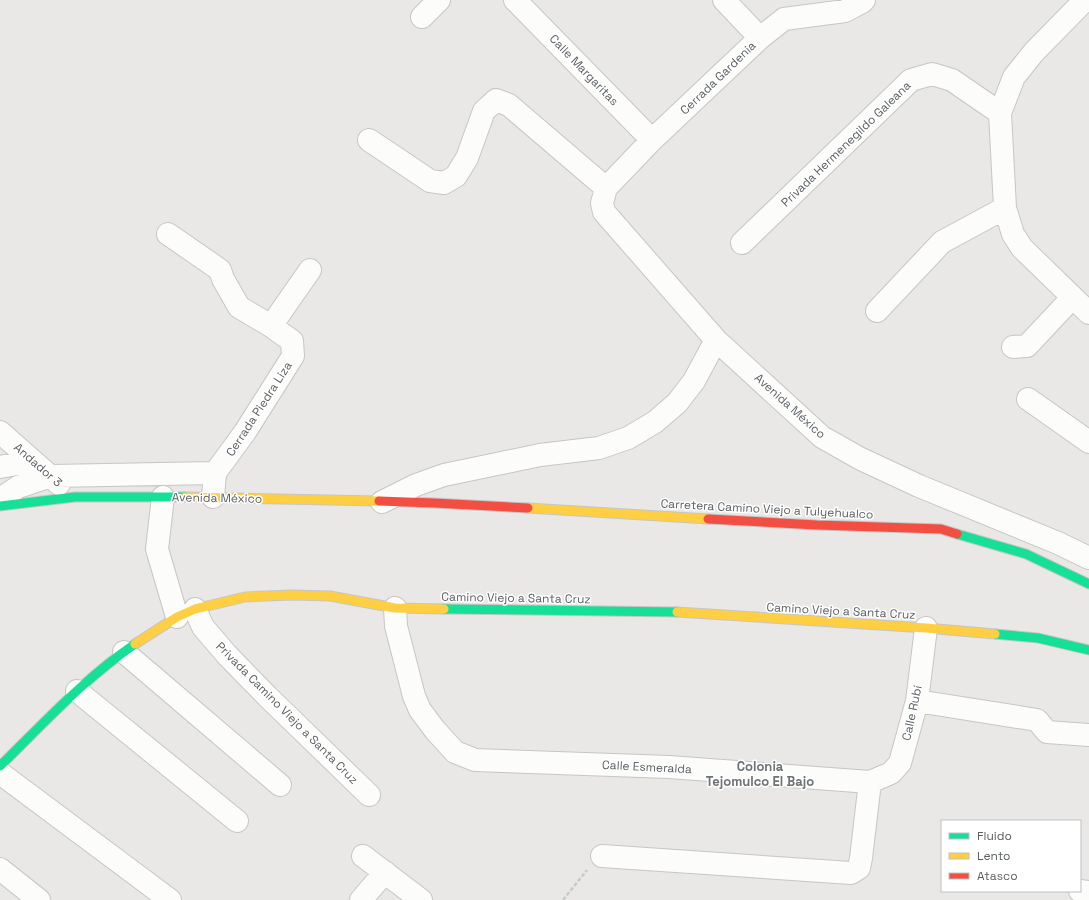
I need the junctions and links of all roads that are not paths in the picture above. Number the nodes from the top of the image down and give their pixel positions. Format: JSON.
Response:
{"nodes":[{"id":1,"x":438,"y":0,"type":"edge"},
{"id":2,"x":515,"y":0,"type":"edge"},
{"id":3,"x":724,"y":0,"type":"edge"},
{"id":4,"x":864,"y":0,"type":"edge"},
{"id":5,"x":1085,"y":0,"type":"edge"},
{"id":6,"x":422,"y":17,"type":"dead end"},
{"id":7,"x":760,"y":38,"type":"junction"},
{"id":8,"x":1000,"y":113,"type":"junction"},
{"id":9,"x":370,"y":140,"type":"dead end"},
{"id":10,"x":652,"y":140,"type":"junction"},
{"id":11,"x":604,"y":195,"type":"junction"},
{"id":12,"x":1005,"y":208,"type":"junction"},
{"id":13,"x":168,"y":234,"type":"dead end"},
{"id":14,"x":742,"y":243,"type":"dead end"},
{"id":15,"x":310,"y":270,"type":"dead end"},
{"id":16,"x":1083,"y":304,"type":"edge"},
{"id":17,"x":877,"y":311,"type":"dead end"},
{"id":18,"x":272,"y":326,"type":"junction"},
{"id":19,"x":716,"y":340,"type":"junction"},
{"id":20,"x":1013,"y":347,"type":"dead end"},
{"id":21,"x":1028,"y":399,"type":"dead end"},
{"id":22,"x":0,"y":432,"type":"edge"},
{"id":23,"x":1089,"y":442,"type":"edge"},
{"id":24,"x":33,"y":461,"type":"junction"},
{"id":25,"x":0,"y":467,"type":"edge"},
{"id":26,"x":215,"y":473,"type":"junction"},
{"id":27,"x":51,"y":476,"type":"junction"},
{"id":28,"x":76,"y":497,"type":"junction"},
{"id":29,"x":163,"y":497,"type":"junction"},
{"id":30,"x":213,"y":497,"type":"junction"},
{"id":31,"x":0,"y":499,"type":"edge"},
{"id":32,"x":382,"y":502,"type":"junction"},
{"id":33,"x":434,"y":503,"type":"joint"},
{"id":34,"x":0,"y":506,"type":"edge"},
{"id":35,"x":1089,"y":558,"type":"edge"},
{"id":36,"x":1089,"y":584,"type":"edge"},
{"id":37,"x":395,"y":608,"type":"junction"},
{"id":38,"x":186,"y":613,"type":"junction"},
{"id":39,"x":926,"y":628,"type":"junction"},
{"id":40,"x":1089,"y":650,"type":"edge"},
{"id":41,"x":124,"y":652,"type":"junction"},
{"id":42,"x":77,"y":691,"type":"junction"},
{"id":43,"x":917,"y":701,"type":"junction"},
{"id":44,"x":1089,"y":735,"type":"edge"},
{"id":45,"x":0,"y":766,"type":"edge"},
{"id":46,"x":0,"y":773,"type":"edge"},
{"id":47,"x":870,"y":782,"type":"junction"},
{"id":48,"x":280,"y":785,"type":"dead end"},
{"id":49,"x":369,"y":795,"type":"dead end"},
{"id":50,"x":237,"y":821,"type":"dead end"},
{"id":51,"x":363,"y":856,"type":"dead end"},
{"id":52,"x":602,"y":856,"type":"road end"},
{"id":53,"x":0,"y":869,"type":"edge"},
{"id":54,"x":384,"y":872,"type":"junction"},
{"id":55,"x":39,"y":900,"type":"edge"},
{"id":56,"x":170,"y":900,"type":"edge"},
{"id":57,"x":361,"y":900,"type":"edge"},
{"id":58,"x":421,"y":900,"type":"edge"}],
"edges":[{"from":1,"to":6,"type":"street"},
{"from":2,"to":10,"type":"street","name":"Calle Margaritas"},
{"from":3,"to":7,"type":"street"},
{"from":4,"to":7,"type":"street","name":"Cerrada Gardenia"},
{"from":5,"to":8,"type":"street"},
{"from":7,"to":10,"type":"street","name":"Cerrada Gardenia"},
{"from":8,"to":12,"type":"street"},
{"from":8,"to":14,"type":"street","name":"Privada Hermenegildo Galeana"},
{"from":9,"to":11,"type":"street"},
{"from":10,"to":11,"type":"street","name":"Cerrada Gardenia"},
{"from":11,"to":19,"type":"street","name":"Avenida México"},
{"from":12,"to":16,"type":"street"},
{"from":12,"to":17,"type":"street"},
{"from":13,"to":18,"type":"street","name":"Cerrada Piedra Liza"},
{"from":15,"to":18,"type":"street"},
{"from":16,"to":20,"type":"street"},
{"from":18,"to":26,"type":"street","name":"Cerrada Piedra Liza"},
{"from":19,"to":32,"type":"street"},
{"from":19,"to":35,"type":"street","name":"Avenida México"},
{"from":21,"to":23,"type":"street"},
{"from":22,"to":24,"type":"street","name":"Andador 3"},
{"from":24,"to":25,"type":"street"},
{"from":24,"to":27,"type":"street","name":"Andador 3"},
{"from":26,"to":27,"type":"street"},
{"from":26,"to":30,"type":"street"},
{"from":27,"to":28,"type":"street","name":"Andador 3"},
{"from":27,"to":31,"type":"street"},
{"from":28,"to":29,"type":"street","name":"Avenida México"},
{"from":28,"to":34,"type":"street","name":"Avenida México"},
{"from":29,"to":30,"type":"street","name":"Avenida México"},
{"from":29,"to":38,"type":"street","name":"Privada Camino Viejo a Santa Cruz"},
{"from":30,"to":32,"type":"street","name":"Avenida México"},
{"from":32,"to":33,"type":"street","name":"Avenida México"},
{"from":33,"to":36,"type":"street","name":"Carretera Camino Viejo a Tulyehualco"},
{"from":37,"to":38,"type":"street","name":"Camino Viejo a Santa Cruz"},
{"from":37,"to":39,"type":"street","name":"Camino Viejo a Santa Cruz"},
{"from":37,"to":47,"type":"street","name":"Calle Esmeralda"},
{"from":38,"to":41,"type":"street","name":"Camino Viejo a Santa Cruz"},
{"from":38,"to":49,"type":"street","name":"Privada Camino Viejo a Santa Cruz"},
{"from":39,"to":40,"type":"street","name":"Camino Viejo a Santa Cruz"},
{"from":39,"to":43,"type":"street","name":"Calle Rubí"},
{"from":41,"to":42,"type":"street","name":"Camino Viejo a Santa Cruz"},
{"from":41,"to":48,"type":"street"},
{"from":42,"to":45,"type":"street","name":"Camino Viejo a Santa Cruz"},
{"from":42,"to":50,"type":"street"},
{"from":43,"to":44,"type":"street"},
{"from":43,"to":47,"type":"street","name":"Calle Rubí"},
{"from":46,"to":56,"type":"street"},
{"from":47,"to":52,"type":"street"},
{"from":51,"to":54,"type":"street"},
{"from":53,"to":55,"type":"street"},
{"from":54,"to":57,"type":"street"},
{"from":54,"to":58,"type":"street"}]}
